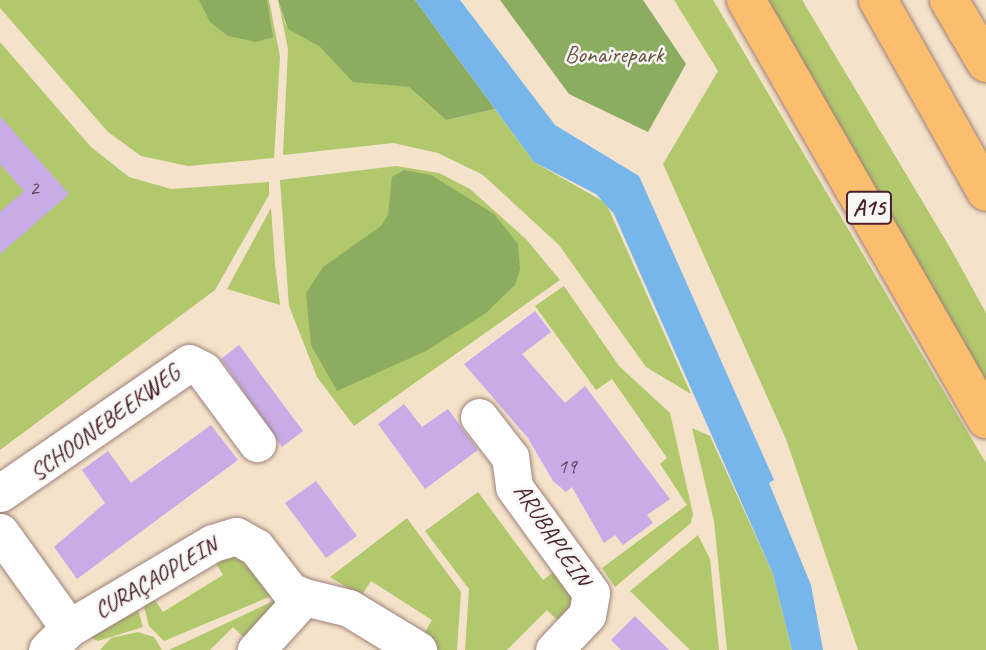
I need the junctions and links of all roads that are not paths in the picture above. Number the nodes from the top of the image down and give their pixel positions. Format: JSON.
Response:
{"nodes":[{"id":1,"x":746,"y":0,"type":"edge"},
{"id":2,"x":878,"y":0,"type":"edge"},
{"id":3,"x":949,"y":0,"type":"edge"},
{"id":4,"x":986,"y":62,"type":"edge"},
{"id":5,"x":986,"y":192,"type":"edge"},
{"id":6,"x":479,"y":417,"type":"dead end"},
{"id":7,"x":986,"y":419,"type":"edge"},
{"id":8,"x":257,"y":443,"type":"dead end"},
{"id":9,"x":0,"y":493,"type":"edge"},
{"id":10,"x":0,"y":532,"type":"edge"},
{"id":11,"x":304,"y":597,"type":"junction"},
{"id":12,"x":58,"y":639,"type":"edge"},
{"id":13,"x":256,"y":650,"type":"edge"},
{"id":14,"x":418,"y":650,"type":"edge"},
{"id":15,"x":554,"y":650,"type":"edge"}],
"edges":[{"from":1,"to":7,"type":"highway","number":"A15"},
{"from":2,"to":5,"type":"highway"},
{"from":3,"to":4,"type":"highway"},
{"from":6,"to":15,"type":"street","name":"ARUBAPLEIN"},
{"from":8,"to":9,"type":"street","name":"SCHOONEBEEKWEG"},
{"from":10,"to":12,"type":"street"},
{"from":11,"to":12,"type":"street","name":"CURAÇAOPLEIN"},
{"from":11,"to":13,"type":"street"},
{"from":11,"to":14,"type":"street"}]}
